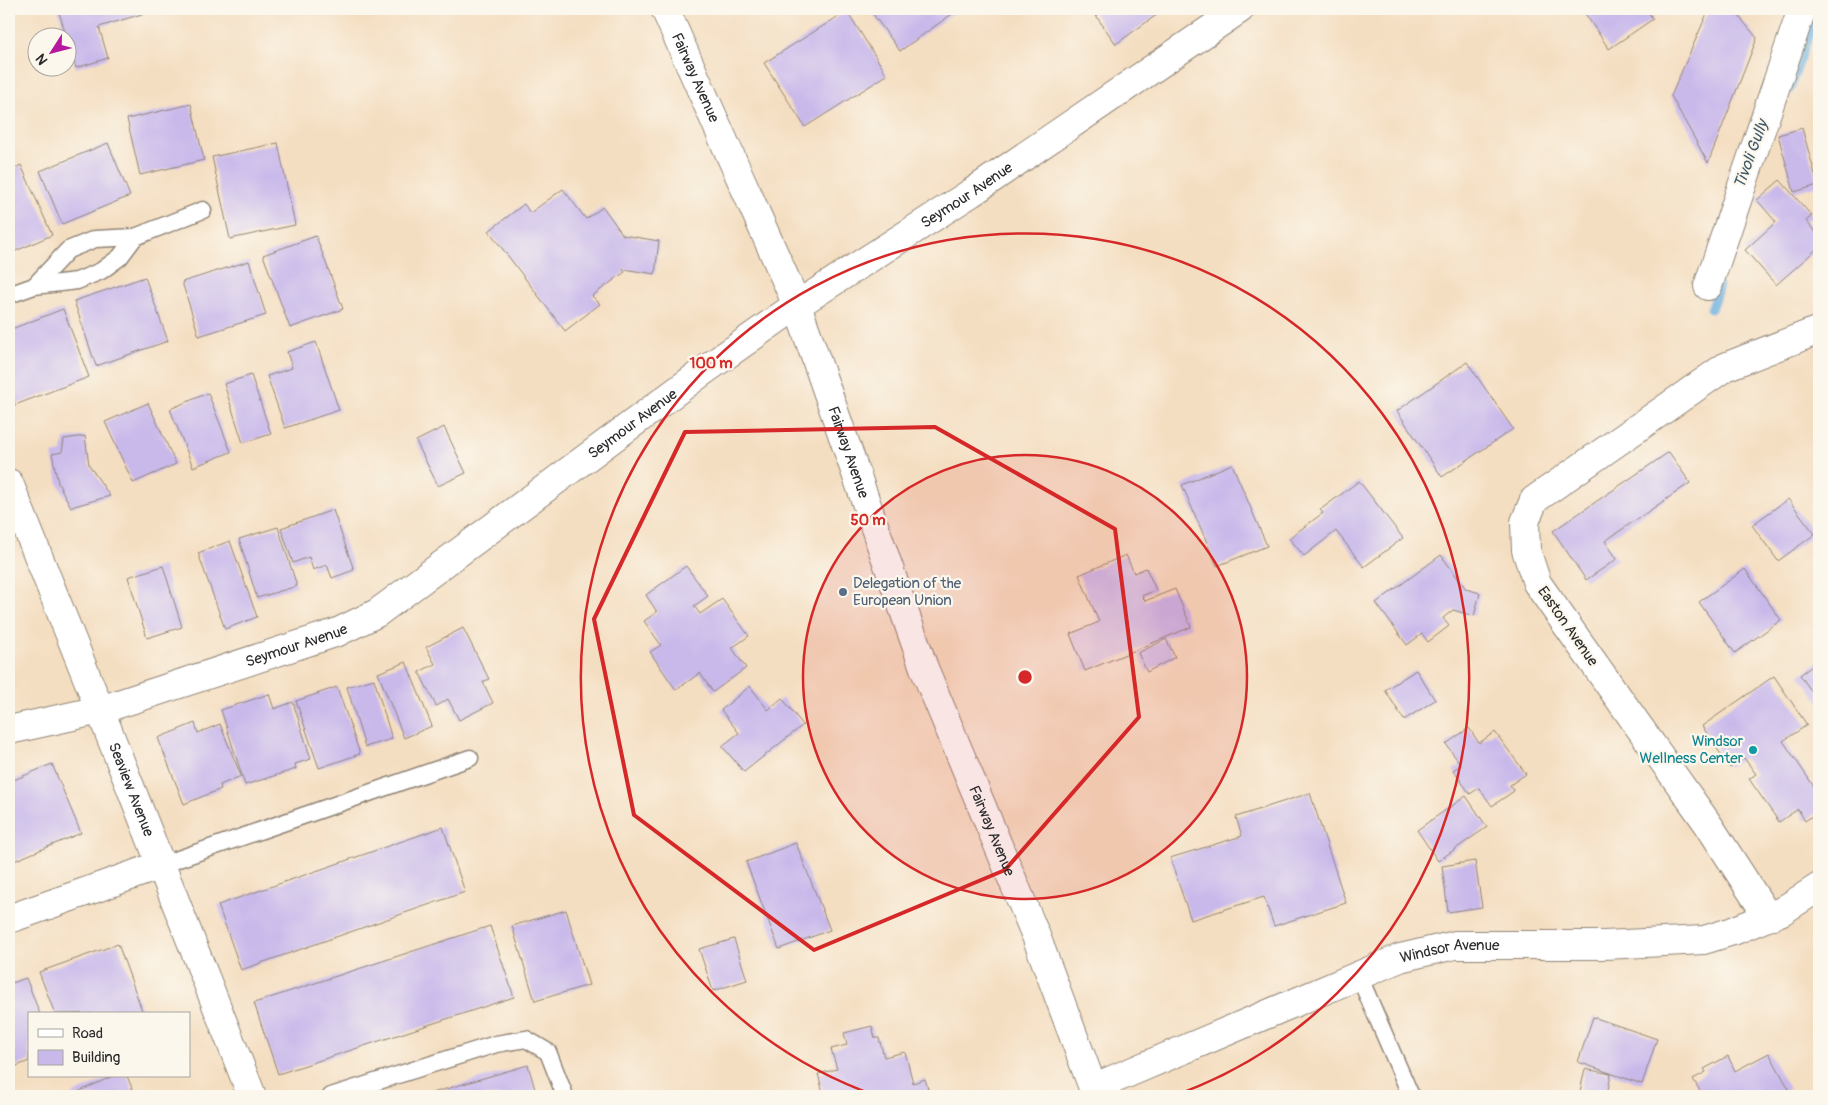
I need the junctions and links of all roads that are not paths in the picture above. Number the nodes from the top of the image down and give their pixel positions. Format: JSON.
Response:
{"nodes":[{"id":1,"x":666,"y":9,"type":"edge"},
{"id":2,"x":1240,"y":9,"type":"edge"},
{"id":3,"x":1802,"y":9,"type":"edge"},
{"id":4,"x":203,"y":210,"type":"dead end"},
{"id":5,"x":135,"y":237,"type":"junction"},
{"id":6,"x":34,"y":286,"type":"junction"},
{"id":7,"x":1708,"y":286,"type":"dead end"},
{"id":8,"x":9,"y":295,"type":"edge"},
{"id":9,"x":796,"y":305,"type":"junction"},
{"id":10,"x":1819,"y":330,"type":"edge"},
{"id":11,"x":9,"y":483,"type":"edge"},
{"id":12,"x":100,"y":710,"type":"junction"},
{"id":13,"x":9,"y":730,"type":"edge"},
{"id":14,"x":470,"y":758,"type":"dead end"},
{"id":15,"x":162,"y":865,"type":"junction"},
{"id":16,"x":1819,"y":887,"type":"edge"},
{"id":17,"x":1768,"y":917,"type":"junction"},
{"id":18,"x":9,"y":918,"type":"edge"},
{"id":19,"x":1359,"y":976,"type":"junction"},
{"id":20,"x":1095,"y":1092,"type":"edge"},
{"id":21,"x":252,"y":1096,"type":"edge"},
{"id":22,"x":331,"y":1096,"type":"edge"},
{"id":23,"x":565,"y":1096,"type":"edge"},
{"id":24,"x":1411,"y":1096,"type":"edge"}],
"edges":[{"from":1,"to":9,"type":"street","name":"Fairway Avenue"},
{"from":2,"to":9,"type":"street","name":"Seymour Avenue"},
{"from":3,"to":7,"type":"street"},
{"from":4,"to":5,"type":"lane"},
{"from":5,"to":6,"type":"lane"},
{"from":5,"to":6,"type":"lane"},
{"from":6,"to":8,"type":"lane"},
{"from":9,"to":12,"type":"street","name":"Seymour Avenue"},
{"from":9,"to":20,"type":"street","name":"Fairway Avenue"},
{"from":10,"to":17,"type":"street","name":"Easton Avenue"},
{"from":11,"to":12,"type":"street","name":"Seaview Avenue"},
{"from":12,"to":13,"type":"street","name":"Seymour Avenue"},
{"from":12,"to":15,"type":"street","name":"Seaview Avenue"},
{"from":14,"to":15,"type":"lane"},
{"from":15,"to":18,"type":"street"},
{"from":15,"to":21,"type":"street","name":"Seaview Avenue"},
{"from":16,"to":17,"type":"street","name":"Windsor Avenue"},
{"from":17,"to":19,"type":"street","name":"Windsor Avenue"},
{"from":19,"to":20,"type":"street","name":"Windsor Avenue"},
{"from":19,"to":24,"type":"lane"},
{"from":22,"to":23,"type":"lane"}]}
